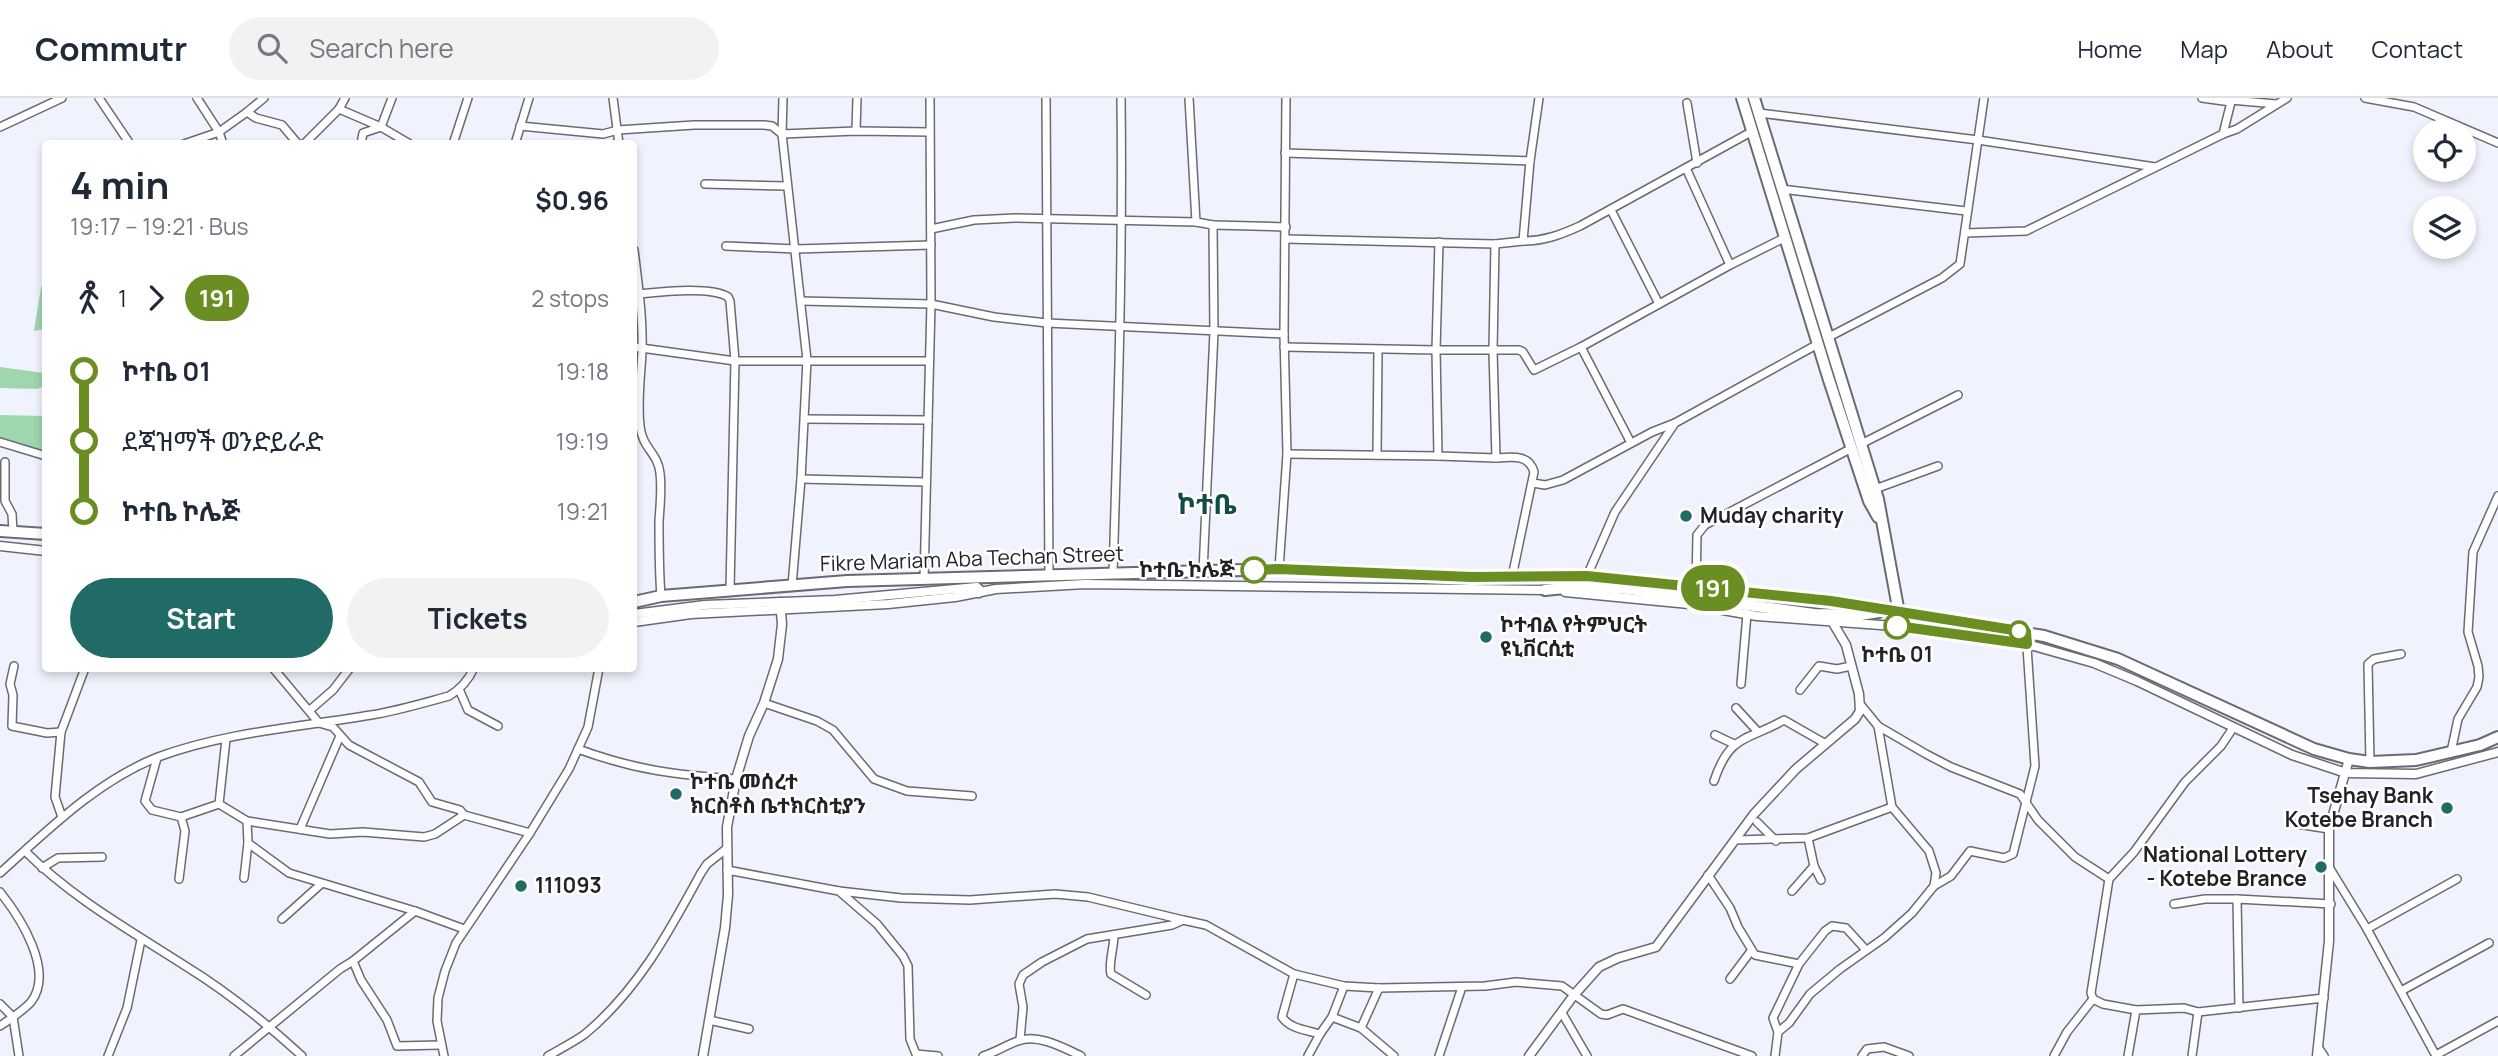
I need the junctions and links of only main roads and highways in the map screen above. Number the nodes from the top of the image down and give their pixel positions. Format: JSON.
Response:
{"nodes":[{"id":1,"x":1742,"y":98,"type":"edge"},
{"id":2,"x":1754,"y":98,"type":"edge"},
{"id":3,"x":1822,"y":341,"type":"junction"},
{"id":4,"x":1857,"y":446,"type":"junction"},
{"id":5,"x":1881,"y":522,"type":"junction"},
{"id":6,"x":0,"y":531,"type":"edge"},
{"id":7,"x":42,"y":534,"type":"edge"},
{"id":8,"x":995,"y":576,"type":"junction"},
{"id":9,"x":978,"y":590,"type":"road end"},
{"id":10,"x":1545,"y":590,"type":"road end"},
{"id":11,"x":637,"y":601,"type":"edge"},
{"id":12,"x":1887,"y":610,"type":"junction"},
{"id":13,"x":1899,"y":613,"type":"junction"},
{"id":14,"x":2498,"y":737,"type":"edge"}],
"edges":[{"from":1,"to":3,"type":"main road"},
{"from":2,"to":3,"type":"main road"},
{"from":3,"to":4,"type":"main road"},
{"from":4,"to":5,"type":"main road"},
{"from":4,"to":5,"type":"main road"},
{"from":5,"to":13,"type":"main road"},
{"from":6,"to":7,"type":"main road"},
{"from":8,"to":9,"type":"main road"},
{"from":8,"to":11,"type":"main road","name":"Fikre Mariam Aba Techan Street"},
{"from":8,"to":12,"type":"main road","name":"Fikre Mariam Aba Techan Street"},
{"from":10,"to":12,"type":"main road"},
{"from":12,"to":13,"type":"main road","name":"Fikre Mariam Aba Techan Street"},
{"from":13,"to":14,"type":"main road","name":"Fikre Mariam Aba Techan Street"}]}
